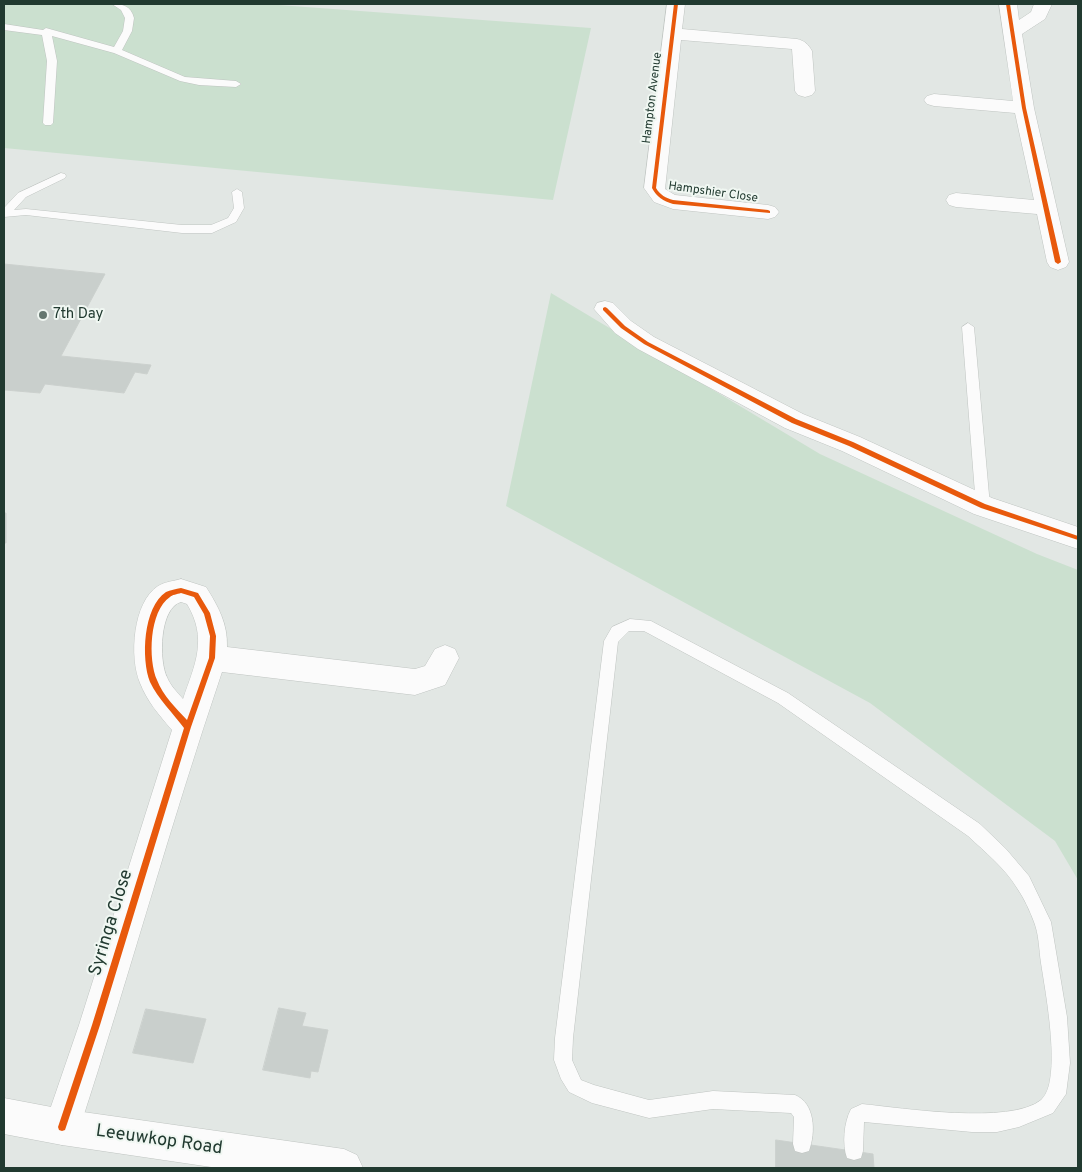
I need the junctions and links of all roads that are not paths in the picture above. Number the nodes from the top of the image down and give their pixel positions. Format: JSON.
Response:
{"nodes":[{"id":1,"x":116,"y":4,"type":"edge"},
{"id":2,"x":676,"y":4,"type":"edge"},
{"id":3,"x":1008,"y":4,"type":"edge"},
{"id":4,"x":1043,"y":4,"type":"edge"},
{"id":5,"x":4,"y":27,"type":"edge"},
{"id":6,"x":46,"y":32,"type":"junction"},
{"id":7,"x":1013,"y":32,"type":"junction"},
{"id":8,"x":673,"y":34,"type":"junction"},
{"id":9,"x":117,"y":51,"type":"junction"},
{"id":10,"x":236,"y":84,"type":"dead end"},
{"id":11,"x":806,"y":91,"type":"dead end"},
{"id":12,"x":934,"y":100,"type":"dead end"},
{"id":13,"x":1024,"y":108,"type":"junction"},
{"id":14,"x":48,"y":123,"type":"dead end"},
{"id":15,"x":61,"y":176,"type":"dead end"},
{"id":16,"x":237,"y":192,"type":"dead end"},
{"id":17,"x":657,"y":194,"type":"joint"},
{"id":18,"x":956,"y":200,"type":"dead end"},
{"id":19,"x":1045,"y":208,"type":"junction"},
{"id":20,"x":768,"y":212,"type":"dead end"},
{"id":21,"x":1058,"y":262,"type":"dead end"},
{"id":22,"x":605,"y":309,"type":"dead end"},
{"id":23,"x":968,"y":327,"type":"dead end"},
{"id":24,"x":983,"y":506,"type":"junction"},
{"id":25,"x":1078,"y":538,"type":"edge"},
{"id":26,"x":212,"y":658,"type":"junction"},
{"id":27,"x":445,"y":658,"type":"dead end"},
{"id":28,"x":188,"y":727,"type":"junction"},
{"id":29,"x":4,"y":1116,"type":"edge"},
{"id":30,"x":62,"y":1127,"type":"junction"},
{"id":31,"x":802,"y":1144,"type":"dead end"},
{"id":32,"x":854,"y":1151,"type":"dead end"},
{"id":33,"x":344,"y":1168,"type":"edge"}],
"edges":[{"from":1,"to":9,"type":"lane"},
{"from":2,"to":8,"type":"street","name":"Hampton Avenue"},
{"from":3,"to":7,"type":"street"},
{"from":4,"to":7,"type":"street"},
{"from":5,"to":6,"type":"lane"},
{"from":6,"to":9,"type":"lane"},
{"from":6,"to":14,"type":"lane"},
{"from":7,"to":13,"type":"street"},
{"from":8,"to":11,"type":"street"},
{"from":8,"to":17,"type":"street","name":"Hampton Avenue"},
{"from":9,"to":10,"type":"lane"},
{"from":12,"to":13,"type":"street"},
{"from":13,"to":19,"type":"street"},
{"from":15,"to":16,"type":"lane"},
{"from":17,"to":20,"type":"street","name":"Hampshier Close"},
{"from":18,"to":19,"type":"street"},
{"from":19,"to":21,"type":"street"},
{"from":22,"to":24,"type":"street"},
{"from":23,"to":24,"type":"lane"},
{"from":24,"to":25,"type":"street"},
{"from":26,"to":27,"type":"street"},
{"from":26,"to":28,"type":"street","name":"Syringa Close"},
{"from":26,"to":28,"type":"street","name":"Syringa Close"},
{"from":28,"to":30,"type":"street","name":"Syringa Close"},
{"from":29,"to":30,"type":"street","name":"Leeuwkop Road"},
{"from":30,"to":33,"type":"street","name":"Leeuwkop Road"},
{"from":31,"to":32,"type":"lane"}]}
